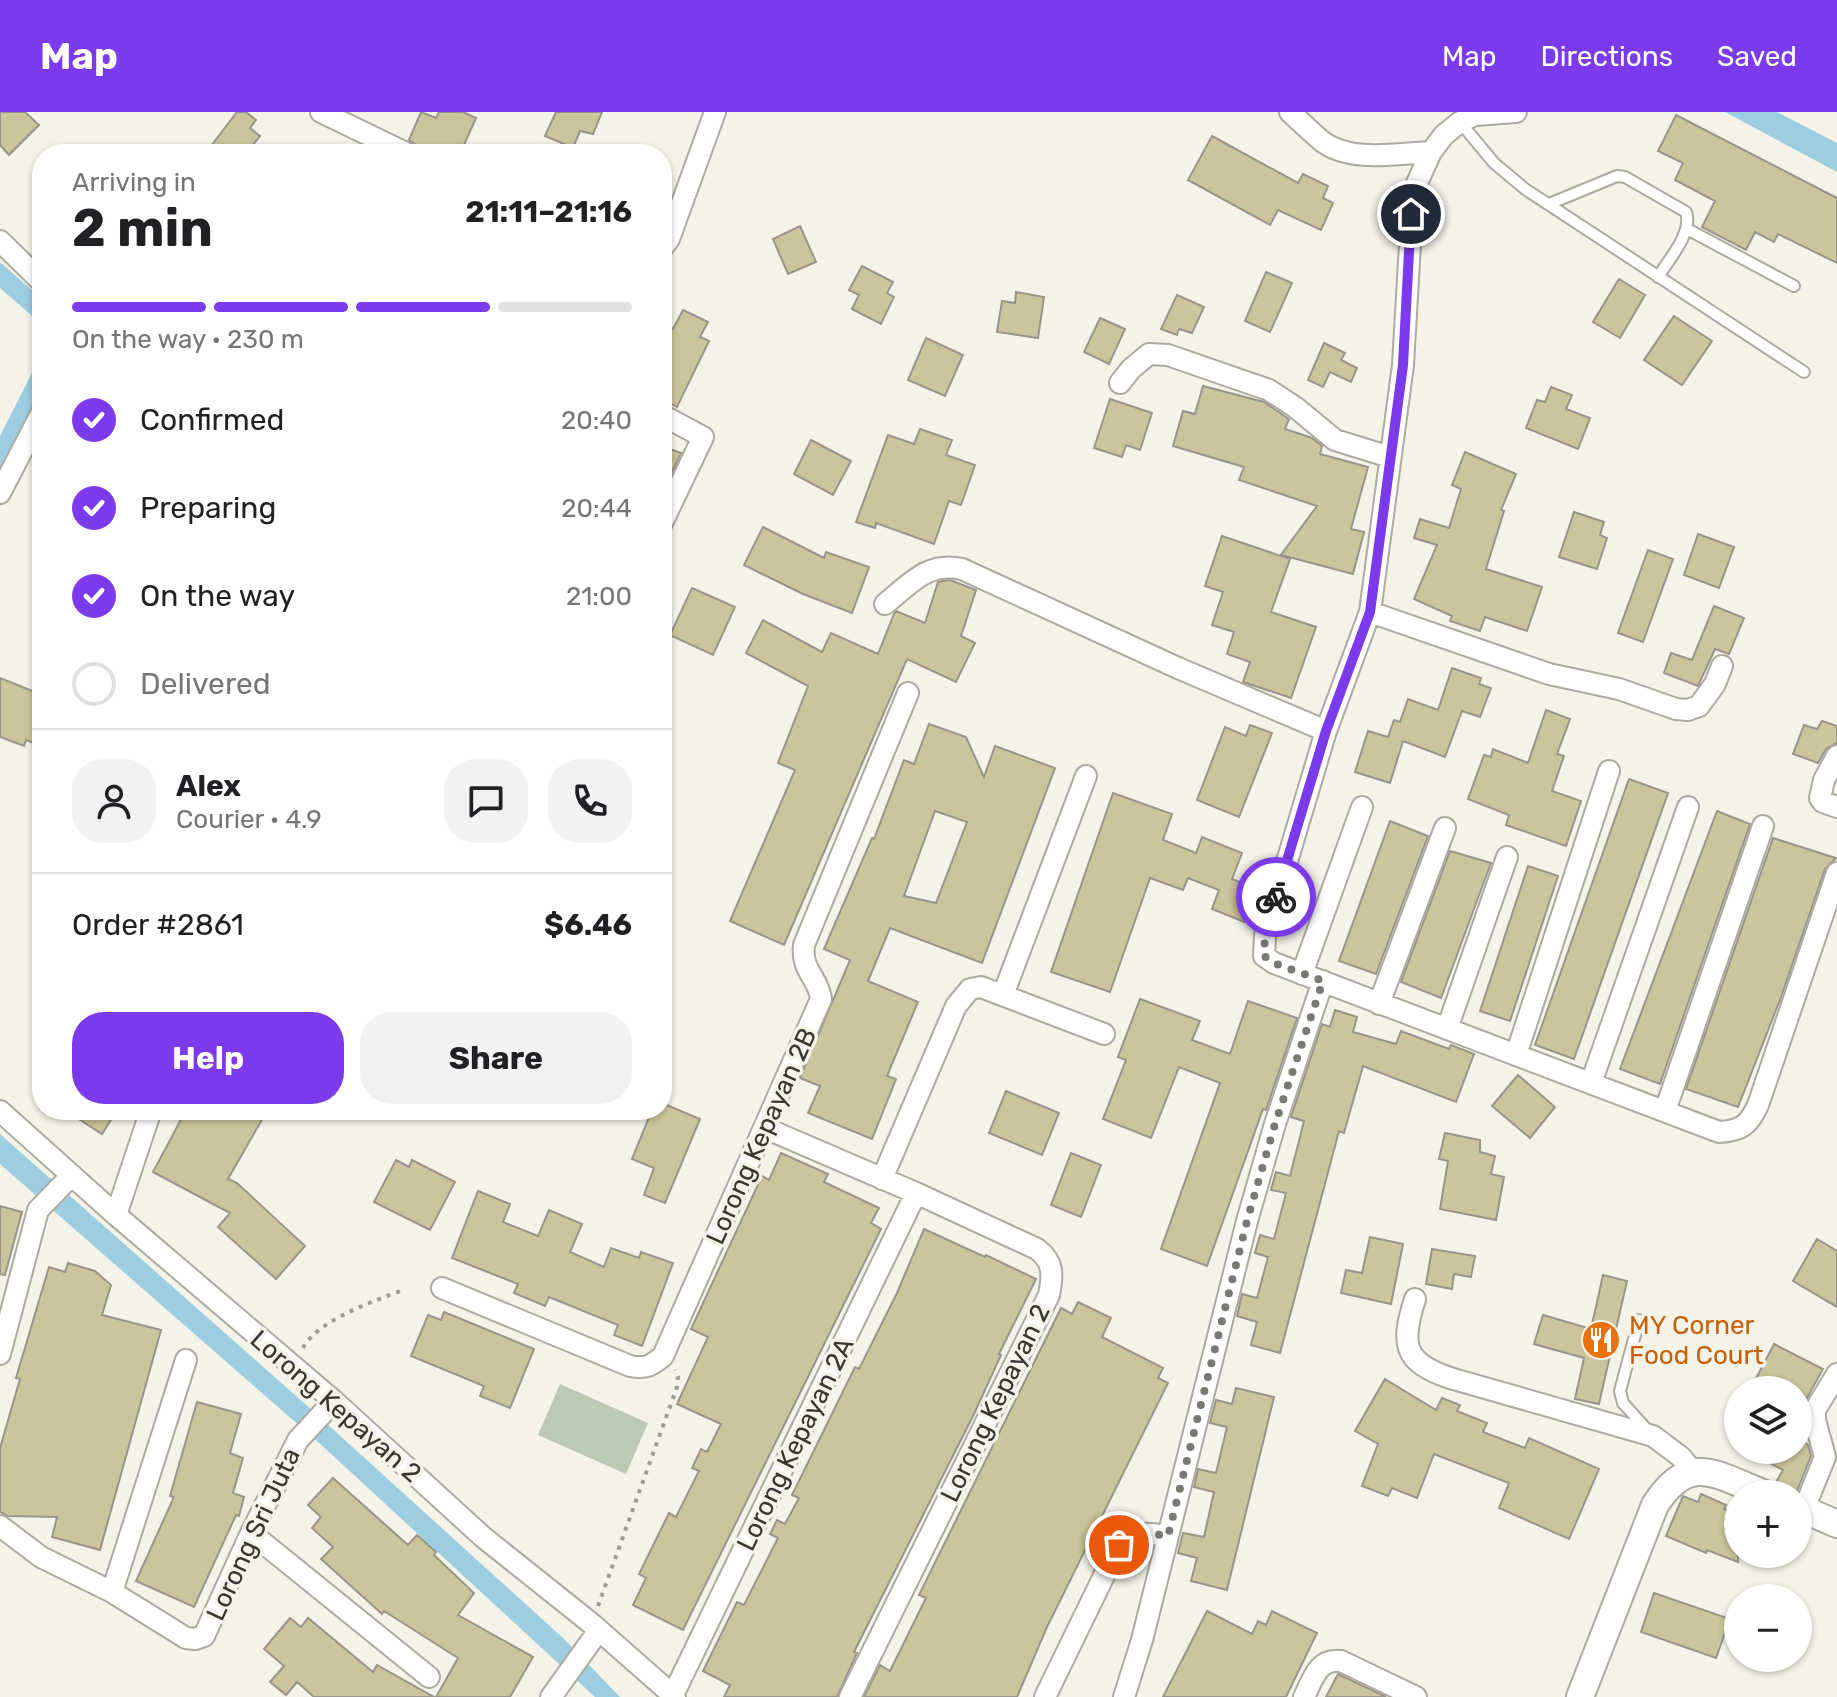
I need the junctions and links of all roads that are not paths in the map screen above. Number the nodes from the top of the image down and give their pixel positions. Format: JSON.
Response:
{"nodes":[{"id":1,"x":321,"y":112,"type":"edge"},
{"id":2,"x":715,"y":112,"type":"edge"},
{"id":3,"x":1290,"y":112,"type":"edge"},
{"id":4,"x":1516,"y":112,"type":"edge"},
{"id":5,"x":1460,"y":122,"type":"junction"},
{"id":6,"x":387,"y":144,"type":"edge"},
{"id":7,"x":1431,"y":152,"type":"junction"},
{"id":8,"x":1549,"y":204,"type":"junction"},
{"id":9,"x":1687,"y":229,"type":"junction"},
{"id":10,"x":672,"y":231,"type":"edge"},
{"id":11,"x":0,"y":241,"type":"edge"},
{"id":12,"x":32,"y":272,"type":"edge"},
{"id":13,"x":1658,"y":277,"type":"junction"},
{"id":14,"x":1794,"y":286,"type":"dead end"},
{"id":15,"x":1804,"y":372,"type":"dead end"},
{"id":16,"x":1120,"y":383,"type":"dead end"},
{"id":17,"x":672,"y":420,"type":"edge"},
{"id":18,"x":32,"y":431,"type":"edge"},
{"id":19,"x":1390,"y":457,"type":"junction"},
{"id":20,"x":0,"y":493,"type":"edge"},
{"id":21,"x":672,"y":502,"type":"edge"},
{"id":22,"x":885,"y":604,"type":"dead end"},
{"id":23,"x":1370,"y":612,"type":"junction"},
{"id":24,"x":1722,"y":666,"type":"dead end"},
{"id":25,"x":908,"y":693,"type":"dead end"},
{"id":26,"x":1326,"y":731,"type":"junction"},
{"id":27,"x":1837,"y":756,"type":"edge"},
{"id":28,"x":1609,"y":771,"type":"dead end"},
{"id":29,"x":1086,"y":776,"type":"dead end"},
{"id":30,"x":1362,"y":807,"type":"dead end"},
{"id":31,"x":1688,"y":807,"type":"dead end"},
{"id":32,"x":1837,"y":807,"type":"edge"},
{"id":33,"x":1763,"y":826,"type":"dead end"},
{"id":34,"x":1445,"y":828,"type":"dead end"},
{"id":35,"x":1507,"y":857,"type":"dead end"},
{"id":36,"x":1837,"y":873,"type":"edge"},
{"id":37,"x":1302,"y":974,"type":"junction"},
{"id":38,"x":1323,"y":981,"type":"junction"},
{"id":39,"x":1003,"y":995,"type":"junction"},
{"id":40,"x":1379,"y":1004,"type":"junction"},
{"id":41,"x":1447,"y":1029,"type":"junction"},
{"id":42,"x":1104,"y":1034,"type":"dead end"},
{"id":43,"x":1516,"y":1055,"type":"junction"},
{"id":44,"x":1591,"y":1083,"type":"junction"},
{"id":45,"x":0,"y":1111,"type":"edge"},
{"id":46,"x":1665,"y":1111,"type":"junction"},
{"id":47,"x":148,"y":1120,"type":"edge"},
{"id":48,"x":765,"y":1128,"type":"junction"},
{"id":49,"x":68,"y":1179,"type":"junction"},
{"id":50,"x":882,"y":1179,"type":"junction"},
{"id":51,"x":916,"y":1193,"type":"junction"},
{"id":52,"x":116,"y":1215,"type":"junction"},
{"id":53,"x":442,"y":1288,"type":"dead end"},
{"id":54,"x":1415,"y":1299,"type":"dead end"},
{"id":55,"x":1639,"y":1320,"type":"dead end"},
{"id":56,"x":0,"y":1354,"type":"edge"},
{"id":57,"x":186,"y":1360,"type":"dead end"},
{"id":58,"x":1837,"y":1374,"type":"edge"},
{"id":59,"x":328,"y":1406,"type":"junction"},
{"id":60,"x":1653,"y":1436,"type":"junction"},
{"id":61,"x":1693,"y":1472,"type":"junction"},
{"id":62,"x":1729,"y":1480,"type":"edge"},
{"id":63,"x":1812,"y":1485,"type":"edge"},
{"id":64,"x":1812,"y":1513,"type":"edge"},
{"id":65,"x":1837,"y":1524,"type":"edge"},
{"id":66,"x":0,"y":1526,"type":"edge"},
{"id":67,"x":251,"y":1533,"type":"junction"},
{"id":68,"x":1168,"y":1536,"type":"junction"},
{"id":69,"x":112,"y":1592,"type":"junction"},
{"id":70,"x":595,"y":1630,"type":"junction"},
{"id":71,"x":429,"y":1677,"type":"dead end"},
{"id":72,"x":555,"y":1691,"type":"edge"},
{"id":73,"x":674,"y":1696,"type":"edge"},
{"id":74,"x":850,"y":1697,"type":"edge"},
{"id":75,"x":1045,"y":1697,"type":"edge"},
{"id":76,"x":1124,"y":1697,"type":"edge"},
{"id":77,"x":1304,"y":1697,"type":"edge"},
{"id":78,"x":1416,"y":1697,"type":"edge"},
{"id":79,"x":1580,"y":1697,"type":"edge"}],
"edges":[{"from":1,"to":6,"type":"street"},
{"from":2,"to":10,"type":"street"},
{"from":3,"to":7,"type":"street"},
{"from":4,"to":5,"type":"street"},
{"from":5,"to":7,"type":"street"},
{"from":5,"to":8,"type":"lane"},
{"from":7,"to":19,"type":"street"},
{"from":8,"to":9,"type":"lane"},
{"from":8,"to":13,"type":"lane"},
{"from":9,"to":13,"type":"lane"},
{"from":9,"to":14,"type":"lane"},
{"from":11,"to":12,"type":"street"},
{"from":13,"to":15,"type":"lane"},
{"from":16,"to":19,"type":"street"},
{"from":17,"to":21,"type":"street"},
{"from":18,"to":20,"type":"street"},
{"from":19,"to":23,"type":"street"},
{"from":22,"to":26,"type":"street"},
{"from":23,"to":24,"type":"street"},
{"from":23,"to":26,"type":"street"},
{"from":25,"to":48,"type":"street","name":"Lorong Kepayan 2B"},
{"from":26,"to":37,"type":"street"},
{"from":27,"to":32,"type":"street"},
{"from":28,"to":43,"type":"street"},
{"from":29,"to":39,"type":"street"},
{"from":30,"to":37,"type":"street"},
{"from":31,"to":44,"type":"street"},
{"from":33,"to":46,"type":"street"},
{"from":34,"to":40,"type":"street"},
{"from":35,"to":41,"type":"street"},
{"from":36,"to":46,"type":"street"},
{"from":37,"to":38,"type":"street"},
{"from":38,"to":40,"type":"street"},
{"from":38,"to":68,"type":"street"},
{"from":39,"to":42,"type":"street"},
{"from":39,"to":50,"type":"street"},
{"from":40,"to":41,"type":"street"},
{"from":41,"to":43,"type":"street"},
{"from":43,"to":44,"type":"street"},
{"from":44,"to":46,"type":"street"},
{"from":45,"to":49,"type":"street","name":"Lorong Kepayan 2"},
{"from":47,"to":52,"type":"street"},
{"from":48,"to":50,"type":"street","name":"Lorong Kepayan 2"},
{"from":48,"to":53,"type":"street","name":"Lorong Kepayan 2B"},
{"from":49,"to":52,"type":"street","name":"Lorong Kepayan 2"},
{"from":49,"to":56,"type":"street"},
{"from":50,"to":51,"type":"street","name":"Lorong Kepayan 2"},
{"from":51,"to":73,"type":"street","name":"Lorong Kepayan 2A"},
{"from":51,"to":74,"type":"street","name":"Lorong Kepayan 2"},
{"from":52,"to":59,"type":"street","name":"Lorong Kepayan 2"},
{"from":54,"to":60,"type":"street"},
{"from":55,"to":60,"type":"lane"},
{"from":57,"to":69,"type":"street"},
{"from":58,"to":63,"type":"street"},
{"from":59,"to":67,"type":"street","name":"Lorong Sri Juta"},
{"from":59,"to":70,"type":"street","name":"Lorong Kepayan 2"},
{"from":60,"to":61,"type":"street"},
{"from":61,"to":62,"type":"street"},
{"from":61,"to":79,"type":"street"},
{"from":64,"to":65,"type":"street"},
{"from":66,"to":69,"type":"street","name":"Lorong Sri Juta"},
{"from":67,"to":69,"type":"street","name":"Lorong Sri Juta"},
{"from":67,"to":71,"type":"street"},
{"from":68,"to":75,"type":"street"},
{"from":68,"to":76,"type":"street"},
{"from":70,"to":72,"type":"street"},
{"from":70,"to":73,"type":"street","name":"Lorong Kepayan 2"},
{"from":77,"to":78,"type":"street"}]}
